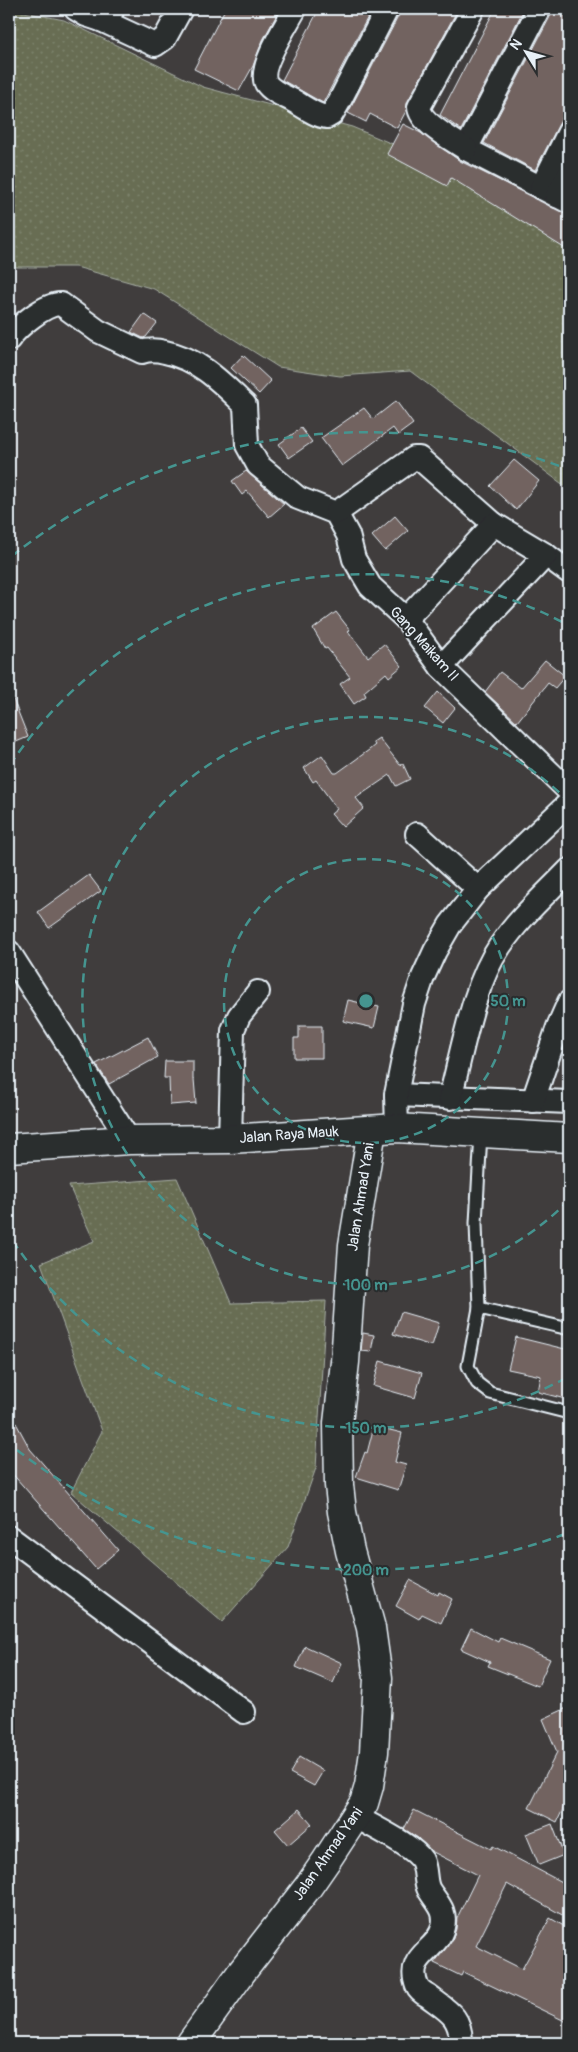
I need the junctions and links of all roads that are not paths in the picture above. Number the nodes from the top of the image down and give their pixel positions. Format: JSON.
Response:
{"nodes":[{"id":1,"x":76,"y":9,"type":"edge"},
{"id":2,"x":181,"y":9,"type":"edge"},
{"id":3,"x":296,"y":9,"type":"edge"},
{"id":4,"x":387,"y":9,"type":"edge"},
{"id":5,"x":473,"y":9,"type":"edge"},
{"id":6,"x":539,"y":9,"type":"edge"},
{"id":7,"x":108,"y":14,"type":"edge"},
{"id":8,"x":569,"y":132,"type":"edge"},
{"id":9,"x":466,"y":149,"type":"junction"},
{"id":10,"x":569,"y":174,"type":"edge"},
{"id":11,"x":556,"y":195,"type":"edge"},
{"id":12,"x":9,"y":339,"type":"edge"},
{"id":13,"x":336,"y":513,"type":"junction"},
{"id":14,"x":494,"y":524,"type":"junction"},
{"id":15,"x":546,"y":555,"type":"junction"},
{"id":16,"x":569,"y":572,"type":"edge"},
{"id":17,"x":406,"y":619,"type":"junction"},
{"id":18,"x":442,"y":667,"type":"junction"},
{"id":19,"x":569,"y":791,"type":"edge"},
{"id":20,"x":569,"y":803,"type":"edge"},
{"id":21,"x":417,"y":834,"type":"dead end"},
{"id":22,"x":569,"y":870,"type":"edge"},
{"id":23,"x":478,"y":889,"type":"junction"},
{"id":24,"x":9,"y":952,"type":"edge"},
{"id":25,"x":258,"y":992,"type":"dead end"},
{"id":26,"x":569,"y":1002,"type":"edge"},
{"id":27,"x":564,"y":1027,"type":"edge"},
{"id":28,"x":396,"y":1095,"type":"junction"},
{"id":29,"x":450,"y":1098,"type":"junction"},
{"id":30,"x":533,"y":1101,"type":"junction"},
{"id":31,"x":569,"y":1102,"type":"edge"},
{"id":32,"x":384,"y":1129,"type":"junction"},
{"id":33,"x":480,"y":1133,"type":"junction"},
{"id":34,"x":230,"y":1138,"type":"junction"},
{"id":35,"x":569,"y":1138,"type":"edge"},
{"id":36,"x":129,"y":1140,"type":"junction"},
{"id":37,"x":9,"y":1148,"type":"edge"},
{"id":38,"x":479,"y":1308,"type":"junction"},
{"id":39,"x":569,"y":1329,"type":"edge"},
{"id":40,"x":569,"y":1413,"type":"edge"},
{"id":41,"x":9,"y":1538,"type":"edge"},
{"id":42,"x":244,"y":1712,"type":"dead end"},
{"id":43,"x":355,"y":1816,"type":"junction"},
{"id":44,"x":191,"y":2043,"type":"edge"},
{"id":45,"x":461,"y":2043,"type":"edge"}],
"edges":[{"from":1,"to":7,"type":"street"},
{"from":2,"to":7,"type":"street"},
{"from":3,"to":4,"type":"street"},
{"from":5,"to":9,"type":"street"},
{"from":6,"to":9,"type":"street"},
{"from":8,"to":11,"type":"street"},
{"from":9,"to":11,"type":"street"},
{"from":10,"to":11,"type":"street"},
{"from":12,"to":13,"type":"street"},
{"from":13,"to":14,"type":"street"},
{"from":13,"to":17,"type":"street","name":"Gang Maikam II"},
{"from":14,"to":15,"type":"street"},
{"from":14,"to":17,"type":"street"},
{"from":15,"to":16,"type":"street"},
{"from":15,"to":18,"type":"street"},
{"from":17,"to":18,"type":"street","name":"Gang Maikam II"},
{"from":18,"to":19,"type":"street","name":"Gang Maikam II"},
{"from":20,"to":23,"type":"street"},
{"from":21,"to":23,"type":"street"},
{"from":22,"to":29,"type":"street"},
{"from":23,"to":28,"type":"street"},
{"from":24,"to":36,"type":"street"},
{"from":25,"to":34,"type":"street"},
{"from":26,"to":27,"type":"street"},
{"from":27,"to":30,"type":"street"},
{"from":28,"to":29,"type":"street"},
{"from":28,"to":32,"type":"street"},
{"from":29,"to":30,"type":"street"},
{"from":30,"to":31,"type":"street"},
{"from":32,"to":33,"type":"street","name":"Jalan Raya Mauk"},
{"from":32,"to":34,"type":"street","name":"Jalan Raya Mauk"},
{"from":32,"to":43,"type":"street","name":"Jalan Ahmad Yani"},
{"from":33,"to":35,"type":"street","name":"Jalan Raya Mauk"},
{"from":33,"to":38,"type":"lane"},
{"from":34,"to":36,"type":"street","name":"Jalan Raya Mauk"},
{"from":36,"to":37,"type":"street","name":"Jalan Raya Mauk"},
{"from":38,"to":39,"type":"lane"},
{"from":38,"to":40,"type":"lane"},
{"from":41,"to":42,"type":"street"},
{"from":43,"to":44,"type":"street","name":"Jalan Ahmad Yani"},
{"from":43,"to":45,"type":"street"}]}
